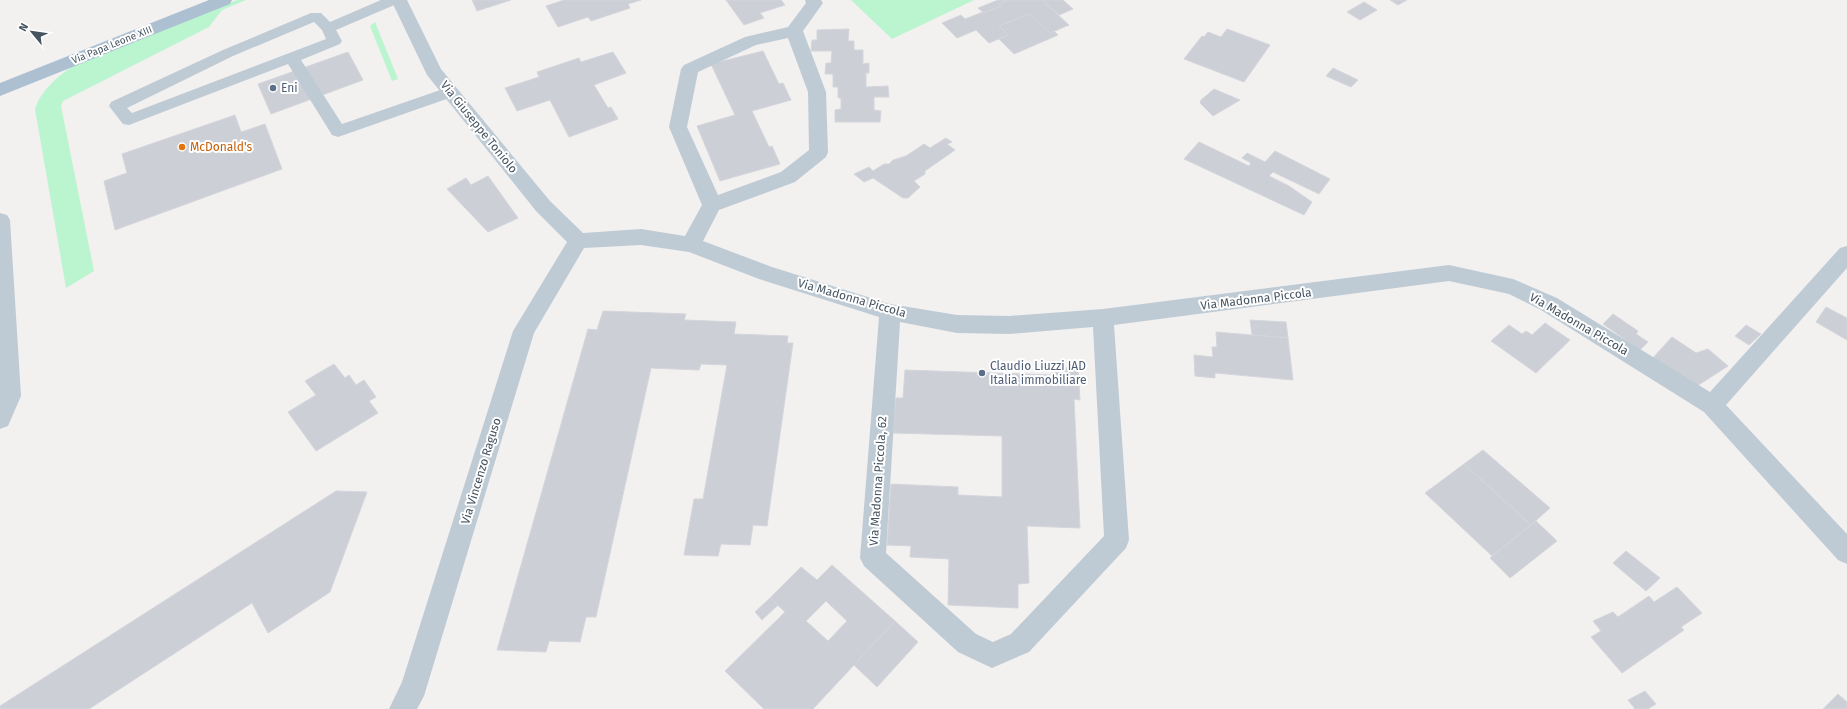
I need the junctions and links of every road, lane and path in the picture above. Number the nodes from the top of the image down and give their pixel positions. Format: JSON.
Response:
{"nodes":[{"id":1,"x":224,"y":0,"type":"edge"},
{"id":2,"x":394,"y":0,"type":"edge"},
{"id":3,"x":399,"y":0,"type":"edge"},
{"id":4,"x":813,"y":0,"type":"edge"},
{"id":5,"x":328,"y":28,"type":"junction"},
{"id":6,"x":794,"y":31,"type":"junction"},
{"id":7,"x":292,"y":58,"type":"junction"},
{"id":8,"x":0,"y":90,"type":"edge"},
{"id":9,"x":449,"y":92,"type":"junction"},
{"id":10,"x":712,"y":205,"type":"junction"},
{"id":11,"x":0,"y":220,"type":"edge"},
{"id":12,"x":578,"y":241,"type":"junction"},
{"id":13,"x":691,"y":245,"type":"junction"},
{"id":14,"x":1847,"y":254,"type":"edge"},
{"id":15,"x":890,"y":312,"type":"junction"},
{"id":16,"x":1103,"y":318,"type":"junction"},
{"id":17,"x":1712,"y":405,"type":"junction"},
{"id":18,"x":0,"y":419,"type":"edge"},
{"id":19,"x":1847,"y":552,"type":"edge"},
{"id":20,"x":402,"y":709,"type":"edge"}],
"edges":[{"from":1,"to":8,"type":"main road","name":"Via Papa Leone XIII"},
{"from":2,"to":5,"type":"lane"},
{"from":3,"to":9,"type":"street","name":"Via Giuseppe Toniolo"},
{"from":4,"to":6,"type":"street"},
{"from":5,"to":7,"type":"lane"},
{"from":5,"to":7,"type":"lane"},
{"from":6,"to":10,"type":"street"},
{"from":6,"to":10,"type":"street"},
{"from":7,"to":9,"type":"lane"},
{"from":9,"to":12,"type":"street","name":"Via Giuseppe Toniolo"},
{"from":10,"to":13,"type":"street"},
{"from":11,"to":18,"type":"street"},
{"from":12,"to":13,"type":"street","name":"Via Madonna Piccola"},
{"from":12,"to":20,"type":"street","name":"Via Vincenzo Raguso"},
{"from":13,"to":15,"type":"street","name":"Via Madonna Piccola"},
{"from":14,"to":17,"type":"street"},
{"from":15,"to":16,"type":"street","name":"Via Madonna Piccola"},
{"from":15,"to":16,"type":"street","name":"Via Madonna Piccola, 62"},
{"from":16,"to":17,"type":"street","name":"Via Madonna Piccola"},
{"from":17,"to":19,"type":"street","name":"Via Madonna Piccola"}]}
